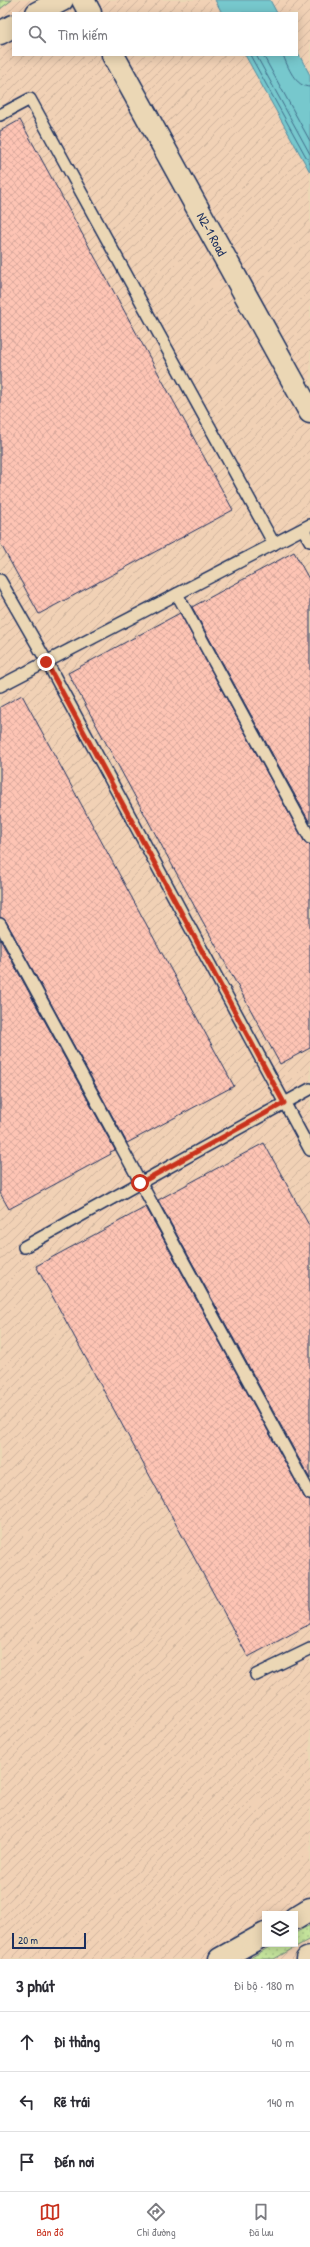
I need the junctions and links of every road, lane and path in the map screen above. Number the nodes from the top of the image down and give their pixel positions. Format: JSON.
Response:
{"nodes":[{"id":1,"x":62,"y":0,"type":"edge"},
{"id":2,"x":83,"y":0,"type":"edge"},
{"id":3,"x":40,"y":12,"type":"edge"},
{"id":4,"x":89,"y":12,"type":"edge"},
{"id":5,"x":12,"y":27,"type":"edge"},
{"id":6,"x":0,"y":33,"type":"edge"},
{"id":7,"x":114,"y":56,"type":"edge"},
{"id":8,"x":0,"y":115,"type":"edge"},
{"id":9,"x":310,"y":412,"type":"edge"},
{"id":10,"x":307,"y":527,"type":"edge"},
{"id":11,"x":310,"y":541,"type":"edge"},
{"id":12,"x":274,"y":544,"type":"junction"},
{"id":13,"x":0,"y":580,"type":"edge"},
{"id":14,"x":177,"y":594,"type":"junction"},
{"id":15,"x":46,"y":662,"type":"junction"},
{"id":16,"x":0,"y":686,"type":"edge"},
{"id":17,"x":310,"y":838,"type":"edge"},
{"id":18,"x":0,"y":924,"type":"edge"},
{"id":19,"x":310,"y":1089,"type":"edge"},
{"id":20,"x":284,"y":1103,"type":"junction"},
{"id":21,"x":310,"y":1150,"type":"edge"},
{"id":22,"x":140,"y":1183,"type":"junction"},
{"id":23,"x":24,"y":1247,"type":"dead end"},
{"id":24,"x":310,"y":1494,"type":"edge"},
{"id":25,"x":310,"y":1649,"type":"edge"},
{"id":26,"x":256,"y":1675,"type":"dead end"},
{"id":27,"x":310,"y":1909,"type":"edge"},
{"id":28,"x":298,"y":1916,"type":"edge"},
{"id":29,"x":262,"y":1936,"type":"edge"},
{"id":30,"x":310,"y":1958,"type":"edge"},
{"id":31,"x":220,"y":1959,"type":"edge"},
{"id":32,"x":307,"y":1959,"type":"edge"}],
"edges":[{"from":1,"to":3,"type":"street"},
{"from":2,"to":4,"type":"street"},
{"from":5,"to":6,"type":"street"},
{"from":7,"to":9,"type":"street","name":"N2-1 Road"},
{"from":8,"to":12,"type":"lane"},
{"from":10,"to":11,"type":"lane"},
{"from":10,"to":12,"type":"lane"},
{"from":12,"to":14,"type":"lane"},
{"from":13,"to":15,"type":"lane"},
{"from":14,"to":15,"type":"lane"},
{"from":14,"to":17,"type":"lane"},
{"from":15,"to":16,"type":"lane"},
{"from":15,"to":20,"type":"lane"},
{"from":18,"to":22,"type":"lane"},
{"from":19,"to":20,"type":"lane"},
{"from":20,"to":21,"type":"lane"},
{"from":20,"to":22,"type":"lane"},
{"from":22,"to":23,"type":"lane"},
{"from":22,"to":24,"type":"lane"},
{"from":25,"to":26,"type":"lane"},
{"from":27,"to":28,"type":"street"},
{"from":29,"to":31,"type":"street"},
{"from":30,"to":32,"type":"street"}]}
